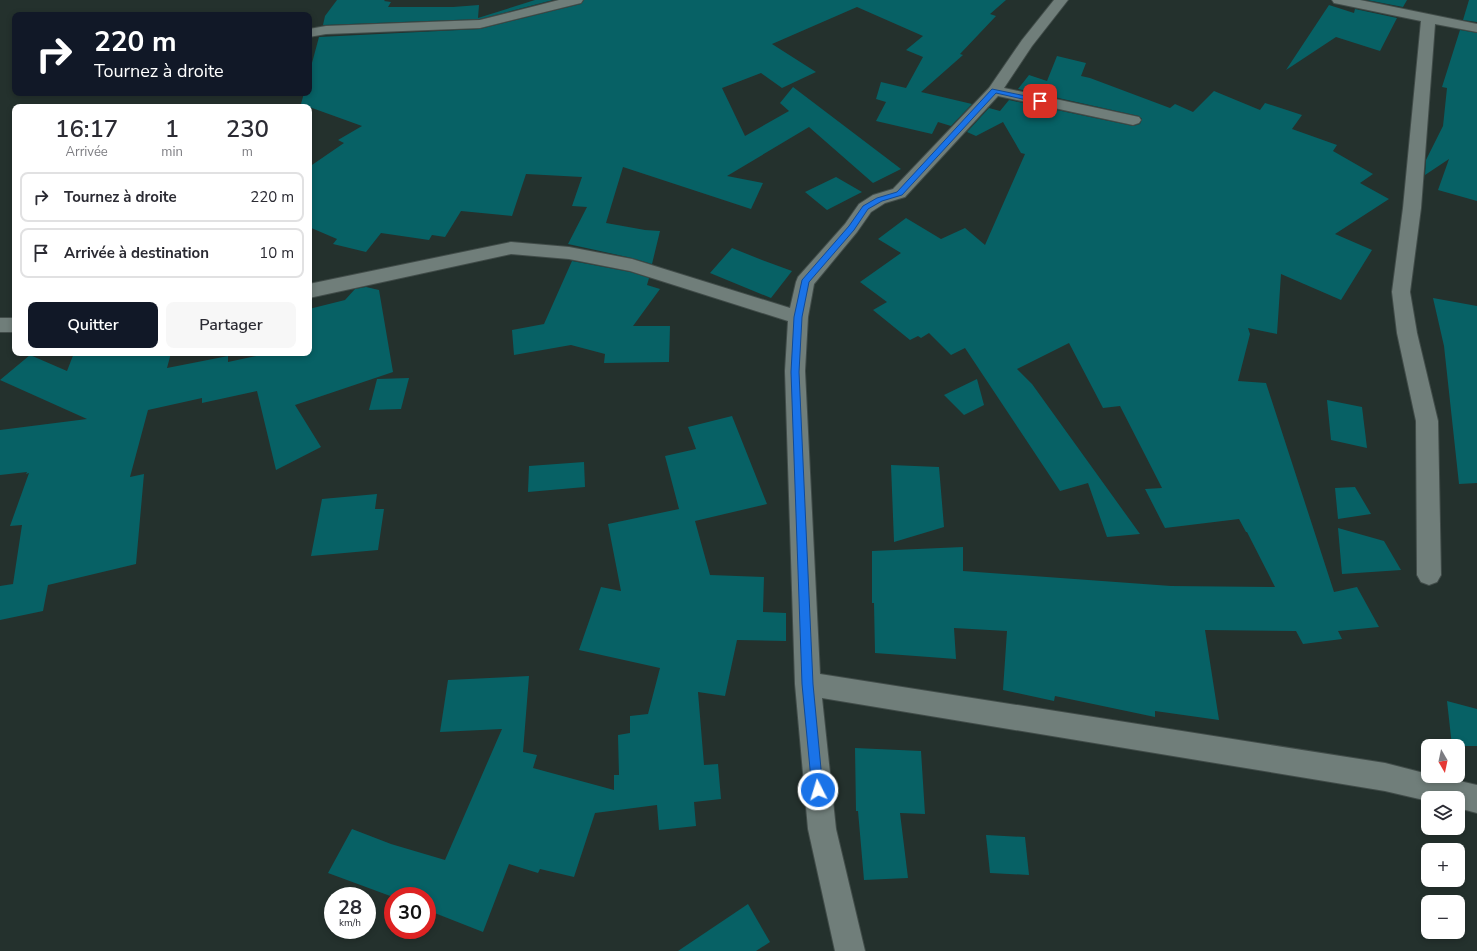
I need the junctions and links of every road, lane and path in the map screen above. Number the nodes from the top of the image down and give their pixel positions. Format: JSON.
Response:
{"nodes":[{"id":1,"x":576,"y":0,"type":"edge"},
{"id":2,"x":1062,"y":0,"type":"edge"},
{"id":3,"x":1339,"y":0,"type":"edge"},
{"id":4,"x":1428,"y":19,"type":"junction"},
{"id":5,"x":1477,"y":28,"type":"edge"},
{"id":6,"x":312,"y":32,"type":"edge"},
{"id":7,"x":994,"y":91,"type":"junction"},
{"id":8,"x":1133,"y":120,"type":"dead end"},
{"id":9,"x":312,"y":290,"type":"edge"},
{"id":10,"x":798,"y":317,"type":"junction"},
{"id":11,"x":0,"y":325,"type":"edge"},
{"id":12,"x":12,"y":325,"type":"edge"},
{"id":13,"x":1429,"y":575,"type":"dead end"},
{"id":14,"x":808,"y":684,"type":"junction"},
{"id":15,"x":1477,"y":799,"type":"edge"},
{"id":16,"x":850,"y":951,"type":"edge"}],
"edges":[{"from":1,"to":6,"type":"street"},
{"from":2,"to":7,"type":"street"},
{"from":3,"to":4,"type":"street"},
{"from":4,"to":5,"type":"street"},
{"from":4,"to":13,"type":"street"},
{"from":7,"to":8,"type":"street"},
{"from":7,"to":10,"type":"street"},
{"from":9,"to":10,"type":"street"},
{"from":10,"to":14,"type":"street"},
{"from":11,"to":12,"type":"street"},
{"from":14,"to":15,"type":"street"},
{"from":14,"to":16,"type":"street"}]}
